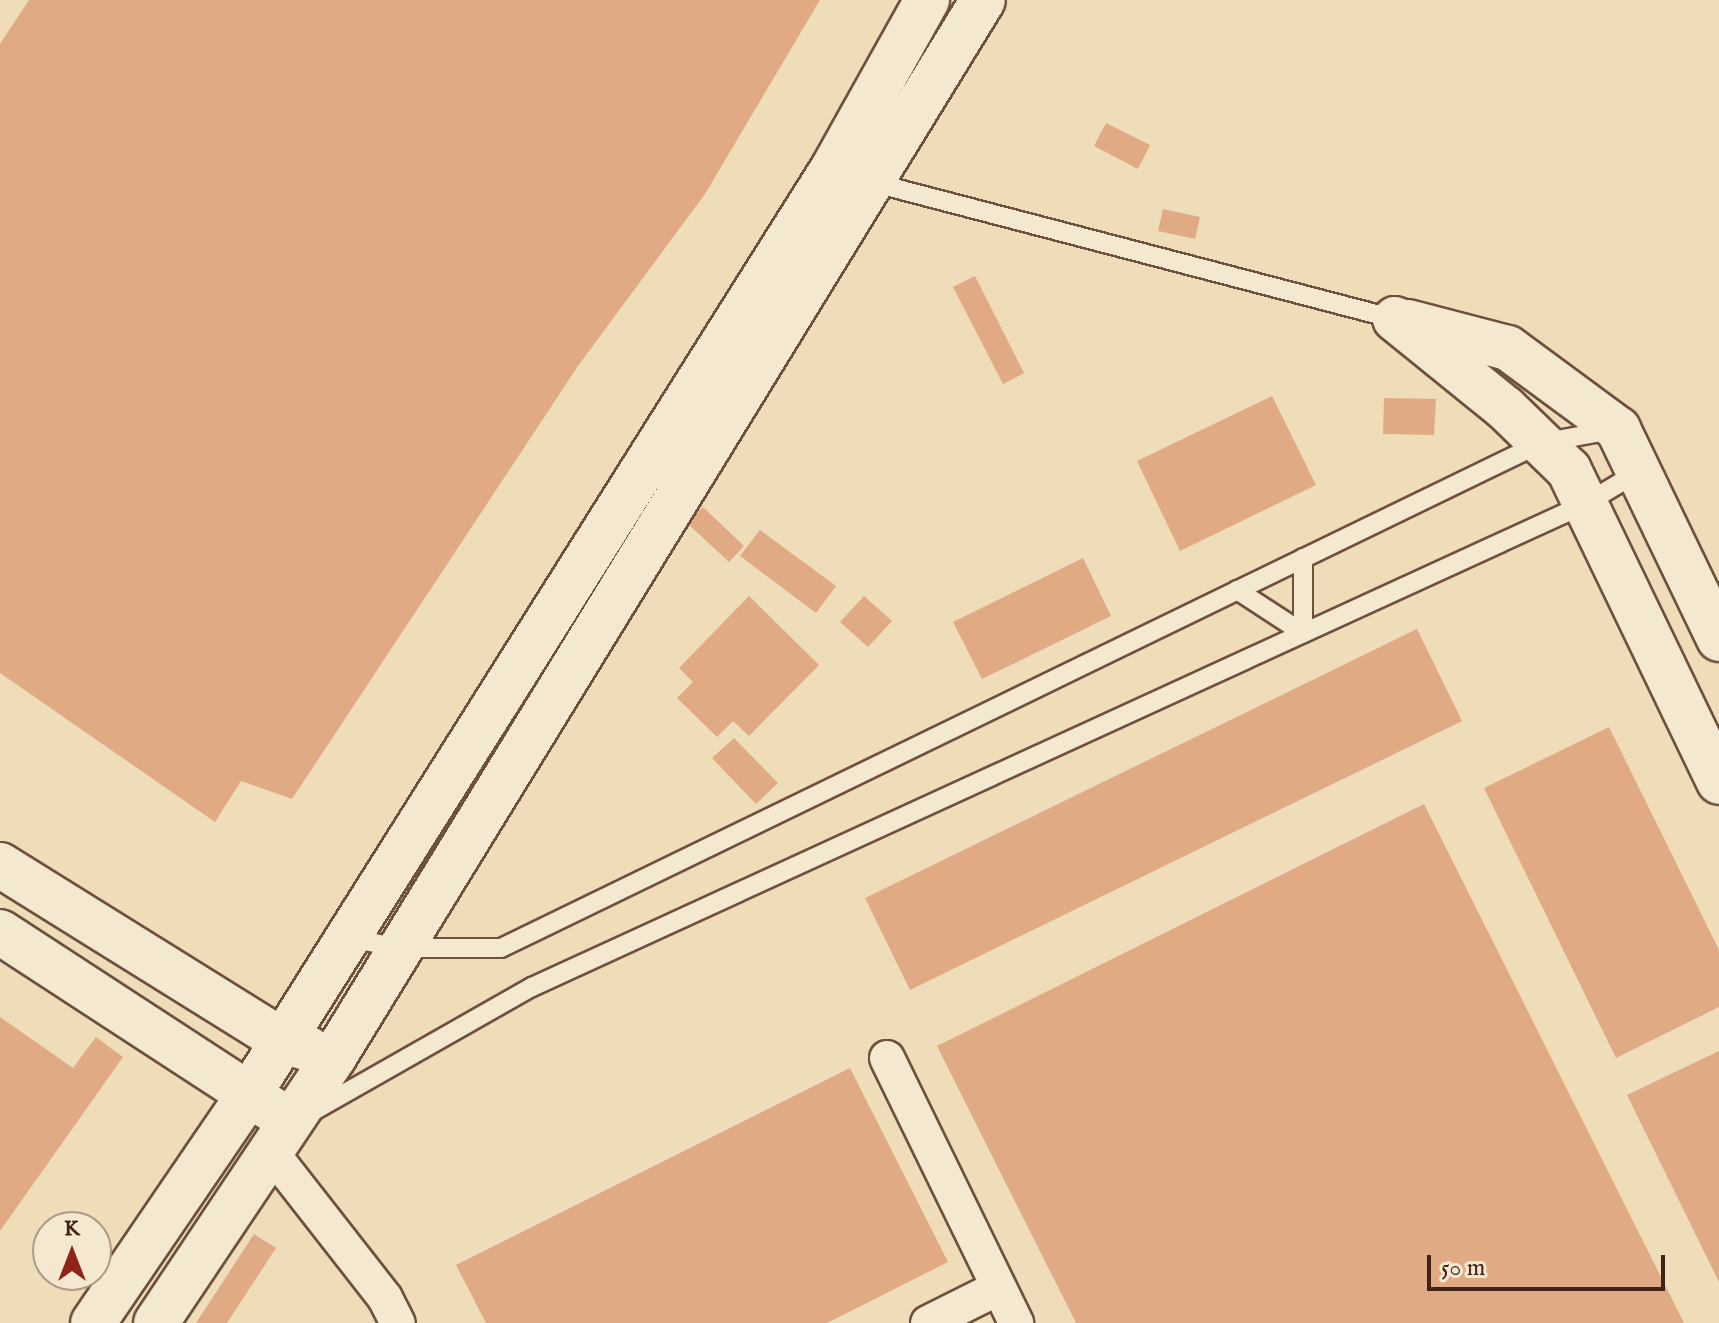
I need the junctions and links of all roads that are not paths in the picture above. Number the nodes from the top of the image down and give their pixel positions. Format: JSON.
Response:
{"nodes":[{"id":1,"x":927,"y":0,"type":"edge"},
{"id":2,"x":983,"y":0,"type":"edge"},
{"id":3,"x":852,"y":176,"type":"junction"},
{"id":4,"x":1395,"y":319,"type":"junction"},
{"id":5,"x":1618,"y":429,"type":"junction"},
{"id":6,"x":1541,"y":443,"type":"junction"},
{"id":7,"x":1638,"y":472,"type":"junction"},
{"id":8,"x":1585,"y":504,"type":"junction"},
{"id":9,"x":1303,"y":558,"type":"junction"},
{"id":10,"x":1237,"y":590,"type":"junction"},
{"id":11,"x":1303,"y":633,"type":"junction"},
{"id":12,"x":1719,"y":639,"type":"edge"},
{"id":13,"x":1719,"y":782,"type":"edge"},
{"id":14,"x":0,"y":865,"type":"edge"},
{"id":15,"x":0,"y":932,"type":"edge"},
{"id":16,"x":348,"y":938,"type":"junction"},
{"id":17,"x":401,"y":948,"type":"junction"},
{"id":18,"x":283,"y":1041,"type":"junction"},
{"id":19,"x":334,"y":1057,"type":"junction"},
{"id":20,"x":887,"y":1058,"type":"dead end"},
{"id":21,"x":250,"y":1093,"type":"junction"},
{"id":22,"x":281,"y":1138,"type":"junction"},
{"id":23,"x":996,"y":1289,"type":"junction"},
{"id":24,"x":93,"y":1323,"type":"edge"},
{"id":25,"x":156,"y":1323,"type":"edge"},
{"id":26,"x":398,"y":1323,"type":"edge"},
{"id":27,"x":928,"y":1323,"type":"edge"},
{"id":28,"x":1016,"y":1323,"type":"edge"}],
"edges":[{"from":1,"to":3,"type":"street"},
{"from":2,"to":3,"type":"street"},
{"from":3,"to":4,"type":"lane"},
{"from":3,"to":16,"type":"street"},
{"from":3,"to":17,"type":"street"},
{"from":4,"to":5,"type":"street"},
{"from":4,"to":6,"type":"street"},
{"from":5,"to":6,"type":"lane"},
{"from":5,"to":7,"type":"street"},
{"from":6,"to":8,"type":"street"},
{"from":6,"to":9,"type":"lane"},
{"from":7,"to":8,"type":"lane"},
{"from":7,"to":12,"type":"street"},
{"from":8,"to":11,"type":"lane"},
{"from":8,"to":13,"type":"street"},
{"from":9,"to":10,"type":"lane"},
{"from":9,"to":11,"type":"lane"},
{"from":10,"to":11,"type":"lane"},
{"from":10,"to":17,"type":"lane"},
{"from":11,"to":22,"type":"lane"},
{"from":14,"to":18,"type":"street"},
{"from":15,"to":21,"type":"street"},
{"from":16,"to":17,"type":"lane"},
{"from":16,"to":18,"type":"street"},
{"from":17,"to":19,"type":"street"},
{"from":18,"to":19,"type":"street"},
{"from":18,"to":21,"type":"street"},
{"from":19,"to":22,"type":"street"},
{"from":20,"to":23,"type":"street"},
{"from":21,"to":22,"type":"street"},
{"from":21,"to":24,"type":"street"},
{"from":22,"to":25,"type":"street"},
{"from":22,"to":26,"type":"street"},
{"from":23,"to":27,"type":"street"},
{"from":23,"to":28,"type":"street"}]}
